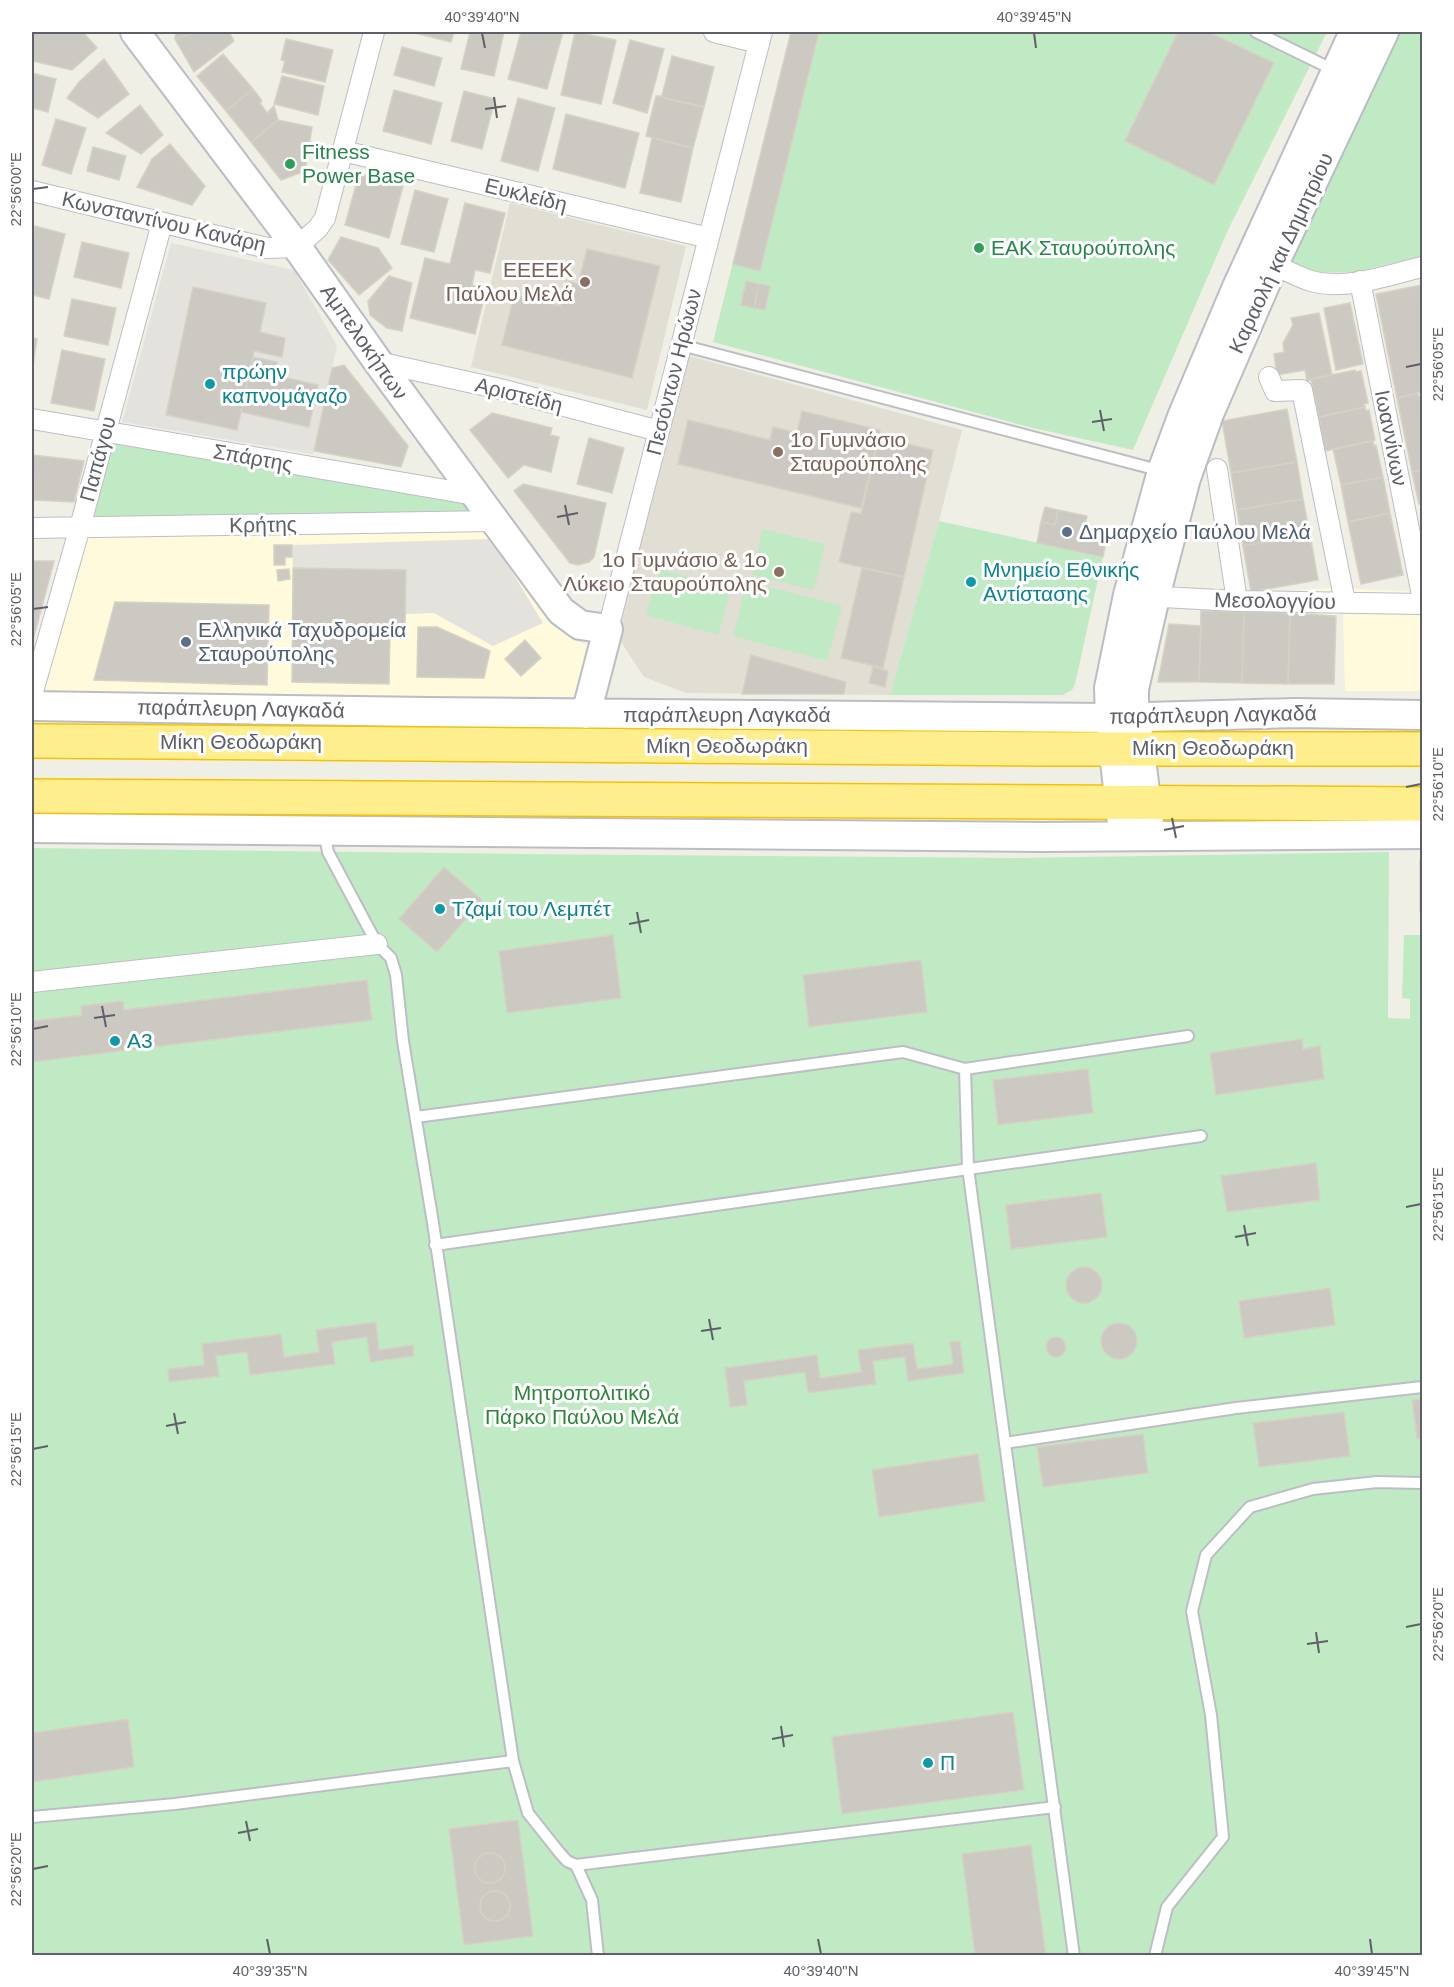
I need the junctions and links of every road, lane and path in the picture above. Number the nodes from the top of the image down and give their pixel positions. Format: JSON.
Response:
{"nodes":[{"id":1,"x":135,"y":32,"type":"edge"},
{"id":2,"x":374,"y":32,"type":"edge"},
{"id":3,"x":714,"y":32,"type":"edge"},
{"id":4,"x":1256,"y":32,"type":"edge"},
{"id":5,"x":1354,"y":32,"type":"edge"},
{"id":6,"x":1384,"y":32,"type":"edge"},
{"id":7,"x":761,"y":37,"type":"edge"},
{"id":8,"x":1336,"y":71,"type":"junction"},
{"id":9,"x":343,"y":151,"type":"junction"},
{"id":10,"x":32,"y":190,"type":"edge"},
{"id":11,"x":162,"y":223,"type":"junction"},
{"id":12,"x":709,"y":238,"type":"junction"},
{"id":13,"x":297,"y":247,"type":"junction"},
{"id":14,"x":1263,"y":259,"type":"junction"},
{"id":15,"x":1422,"y":267,"type":"edge"},
{"id":16,"x":1360,"y":281,"type":"junction"},
{"id":17,"x":681,"y":345,"type":"junction"},
{"id":18,"x":378,"y":362,"type":"junction"},
{"id":19,"x":1269,"y":377,"type":"dead end"},
{"id":20,"x":32,"y":419,"type":"edge"},
{"id":21,"x":659,"y":431,"type":"junction"},
{"id":22,"x":106,"y":433,"type":"junction"},
{"id":23,"x":1217,"y":469,"type":"dead end"},
{"id":24,"x":1174,"y":475,"type":"junction"},
{"id":25,"x":475,"y":495,"type":"junction"},
{"id":26,"x":494,"y":521,"type":"junction"},
{"id":27,"x":80,"y":527,"type":"junction"},
{"id":28,"x":32,"y":528,"type":"edge"},
{"id":29,"x":1422,"y":595,"type":"edge"},
{"id":30,"x":1142,"y":596,"type":"junction"},
{"id":31,"x":1237,"y":601,"type":"junction"},
{"id":32,"x":1345,"y":602,"type":"junction"},
{"id":33,"x":1422,"y":604,"type":"edge"},
{"id":34,"x":608,"y":629,"type":"junction"},
{"id":35,"x":32,"y":695,"type":"edge"},
{"id":36,"x":32,"y":706,"type":"edge"},
{"id":37,"x":586,"y":714,"type":"junction"},
{"id":38,"x":1422,"y":715,"type":"edge"},
{"id":39,"x":1124,"y":733,"type":"junction"},
{"id":40,"x":32,"y":741,"type":"edge"},
{"id":41,"x":1422,"y":749,"type":"edge"},
{"id":42,"x":32,"y":796,"type":"edge"},
{"id":43,"x":325,"y":797,"type":"junction"},
{"id":44,"x":1133,"y":803,"type":"junction"},
{"id":45,"x":1422,"y":804,"type":"edge"},
{"id":46,"x":32,"y":828,"type":"edge"},
{"id":47,"x":324,"y":830,"type":"junction"},
{"id":48,"x":1422,"y":834,"type":"edge"},
{"id":49,"x":1138,"y":837,"type":"junction"},
{"id":50,"x":377,"y":944,"type":"junction"},
{"id":51,"x":32,"y":982,"type":"edge"},
{"id":52,"x":1188,"y":1036,"type":"dead end"},
{"id":53,"x":965,"y":1069,"type":"junction"},
{"id":54,"x":416,"y":1117,"type":"junction"},
{"id":55,"x":1201,"y":1136,"type":"dead end"},
{"id":56,"x":968,"y":1168,"type":"junction"},
{"id":57,"x":435,"y":1245,"type":"junction"},
{"id":58,"x":1422,"y":1387,"type":"edge"},
{"id":59,"x":1005,"y":1443,"type":"junction"},
{"id":60,"x":1422,"y":1483,"type":"edge"},
{"id":61,"x":513,"y":1761,"type":"junction"},
{"id":62,"x":1055,"y":1807,"type":"junction"},
{"id":63,"x":32,"y":1817,"type":"edge"},
{"id":64,"x":576,"y":1865,"type":"junction"},
{"id":65,"x":598,"y":1956,"type":"edge"},
{"id":66,"x":1074,"y":1956,"type":"edge"},
{"id":67,"x":1155,"y":1956,"type":"edge"}],
"edges":[{"from":1,"to":13,"type":"street","name":"Αμπελοκήπων"},
{"from":2,"to":9,"type":"street"},
{"from":3,"to":7,"type":"street"},
{"from":4,"to":8,"type":"lane"},
{"from":5,"to":8,"type":"street","name":"Καραολή και Δημητρίου"},
{"from":6,"to":14,"type":"street","name":"Καραολή και Δημητρίου"},
{"from":7,"to":12,"type":"street","name":"Πεσόντων Ηρώων"},
{"from":8,"to":14,"type":"street","name":"Καραολή και Δημητρίου"},
{"from":9,"to":12,"type":"street","name":"Ευκλείδη"},
{"from":9,"to":13,"type":"street"},
{"from":10,"to":11,"type":"street","name":"Κωνσταντίνου Κανάρη"},
{"from":11,"to":13,"type":"street","name":"Κωνσταντίνου Κανάρη"},
{"from":11,"to":22,"type":"street","name":"Παπάγου"},
{"from":12,"to":17,"type":"street","name":"Πεσόντων Ηρώων"},
{"from":13,"to":18,"type":"street","name":"Αμπελοκήπων"},
{"from":14,"to":16,"type":"street"},
{"from":14,"to":24,"type":"street","name":"Καραολή και Δημητρίου"},
{"from":15,"to":16,"type":"street"},
{"from":16,"to":29,"type":"street","name":"Ιωαννίνων"},
{"from":17,"to":21,"type":"street","name":"Πεσόντων Ηρώων"},
{"from":17,"to":24,"type":"lane"},
{"from":18,"to":21,"type":"street","name":"Αριστείδη"},
{"from":18,"to":25,"type":"street","name":"Αμπελοκήπων"},
{"from":19,"to":32,"type":"street"},
{"from":20,"to":22,"type":"street","name":"Σπάρτης"},
{"from":21,"to":34,"type":"street","name":"Πεσόντων Ηρώων"},
{"from":22,"to":25,"type":"street","name":"Σπάρτης"},
{"from":22,"to":27,"type":"street","name":"Παπάγου"},
{"from":23,"to":31,"type":"street"},
{"from":24,"to":30,"type":"street","name":"Καραολή και Δημητρίου"},
{"from":25,"to":26,"type":"street","name":"Αμπελοκήπων"},
{"from":26,"to":27,"type":"street","name":"Κρήτης"},
{"from":26,"to":34,"type":"street","name":"Αμπελοκήπων"},
{"from":27,"to":28,"type":"street","name":"Κρήτης"},
{"from":27,"to":35,"type":"street","name":"Παπάγου"},
{"from":30,"to":31,"type":"street","name":"Μεσολογγίου"},
{"from":30,"to":39,"type":"street","name":"Καραολή και Δημητρίου"},
{"from":31,"to":32,"type":"street","name":"Μεσολογγίου"},
{"from":32,"to":33,"type":"street","name":"Μεσολογγίου"},
{"from":34,"to":37,"type":"street","name":"Πεσόντων Ηρώων"},
{"from":36,"to":37,"type":"street","name":"παράπλευρη Λαγκαδά"},
{"from":37,"to":39,"type":"street","name":"παράπλευρη Λαγκαδά"},
{"from":38,"to":39,"type":"street","name":"παράπλευρη Λαγκαδά"},
{"from":39,"to":40,"type":"highway","name":"Μίκη Θεοδωράκη"},
{"from":39,"to":41,"type":"highway","name":"Μίκη Θεοδωράκη"},
{"from":39,"to":44,"type":"street","name":"Καραολή και Δημητρίου"},
{"from":42,"to":43,"type":"highway"},
{"from":43,"to":44,"type":"highway"},
{"from":43,"to":47,"type":"street"},
{"from":44,"to":45,"type":"highway"},
{"from":44,"to":49,"type":"street","name":"Καραολή και Δημητρίου"},
{"from":46,"to":47,"type":"street"},
{"from":47,"to":49,"type":"street"},
{"from":47,"to":50,"type":"lane"},
{"from":48,"to":49,"type":"street"},
{"from":50,"to":51,"type":"street"},
{"from":50,"to":54,"type":"lane"},
{"from":52,"to":53,"type":"lane"},
{"from":53,"to":54,"type":"lane"},
{"from":53,"to":56,"type":"lane"},
{"from":54,"to":57,"type":"lane"},
{"from":55,"to":56,"type":"lane"},
{"from":56,"to":57,"type":"lane"},
{"from":56,"to":59,"type":"lane"},
{"from":57,"to":61,"type":"lane"},
{"from":58,"to":59,"type":"lane"},
{"from":59,"to":62,"type":"lane"},
{"from":60,"to":67,"type":"lane"},
{"from":61,"to":63,"type":"lane"},
{"from":61,"to":64,"type":"lane"},
{"from":62,"to":64,"type":"lane"},
{"from":62,"to":66,"type":"lane"},
{"from":64,"to":65,"type":"lane"}]}
